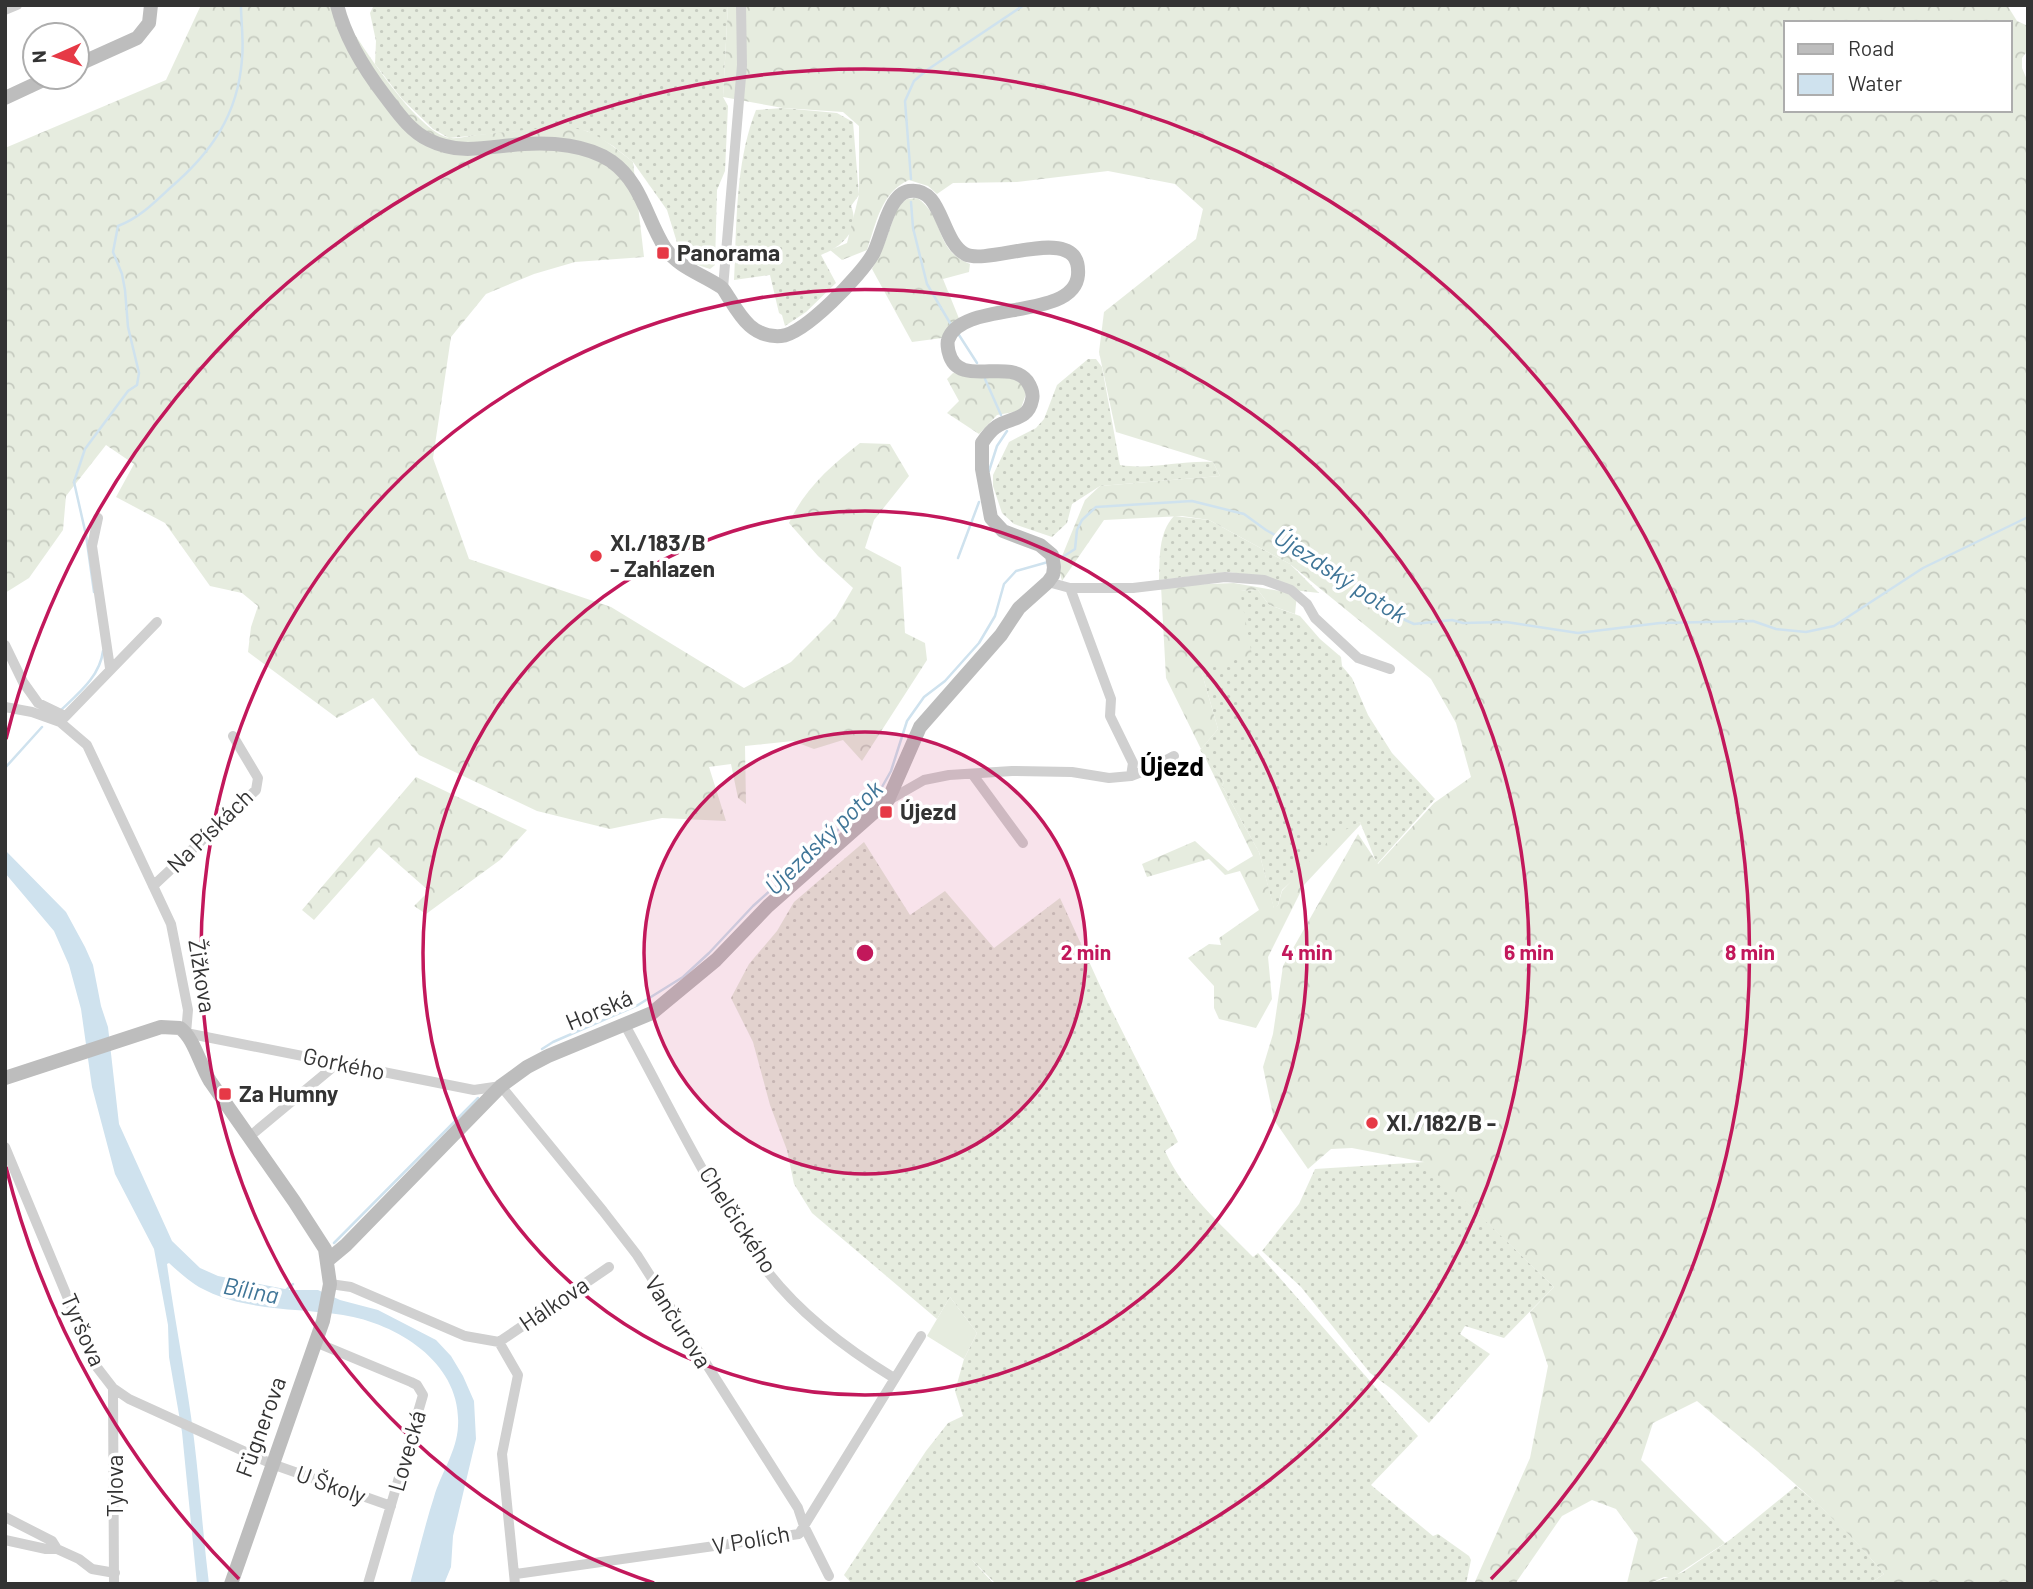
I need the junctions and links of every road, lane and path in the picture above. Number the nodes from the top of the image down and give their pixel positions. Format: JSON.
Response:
{"nodes":[{"id":1,"x":17,"y":5,"type":"edge"},
{"id":2,"x":151,"y":5,"type":"edge"},
{"id":3,"x":337,"y":5,"type":"edge"},
{"id":4,"x":741,"y":5,"type":"edge"},
{"id":5,"x":5,"y":10,"type":"edge"},
{"id":6,"x":91,"y":59,"type":"edge"},
{"id":7,"x":21,"y":91,"type":"edge"},
{"id":8,"x":5,"y":98,"type":"edge"},
{"id":9,"x":723,"y":288,"type":"junction"},
{"id":10,"x":98,"y":518,"type":"dead end"},
{"id":11,"x":1048,"y":582,"type":"junction"},
{"id":12,"x":1070,"y":588,"type":"junction"},
{"id":13,"x":157,"y":622,"type":"dead end"},
{"id":14,"x":5,"y":645,"type":"edge"},
{"id":15,"x":110,"y":668,"type":"junction"},
{"id":16,"x":1390,"y":669,"type":"dead end"},
{"id":17,"x":5,"y":707,"type":"edge"},
{"id":18,"x":63,"y":719,"type":"junction"},
{"id":19,"x":233,"y":736,"type":"dead end"},
{"id":20,"x":1174,"y":755,"type":"dead end"},
{"id":21,"x":973,"y":775,"type":"junction"},
{"id":22,"x":1131,"y":776,"type":"junction"},
{"id":23,"x":888,"y":800,"type":"junction"},
{"id":24,"x":1023,"y":844,"type":"dead end"},
{"id":25,"x":153,"y":886,"type":"junction"},
{"id":26,"x":625,"y":1025,"type":"junction"},
{"id":27,"x":186,"y":1033,"type":"junction"},
{"id":28,"x":338,"y":1063,"type":"junction"},
{"id":29,"x":5,"y":1078,"type":"edge"},
{"id":30,"x":501,"y":1086,"type":"junction"},
{"id":31,"x":249,"y":1137,"type":"junction"},
{"id":32,"x":5,"y":1147,"type":"edge"},
{"id":33,"x":328,"y":1260,"type":"junction"},
{"id":34,"x":609,"y":1267,"type":"dead end"},
{"id":35,"x":329,"y":1287,"type":"junction"},
{"id":36,"x":921,"y":1336,"type":"dead end"},
{"id":37,"x":316,"y":1342,"type":"junction"},
{"id":38,"x":499,"y":1342,"type":"junction"},
{"id":39,"x":894,"y":1378,"type":"junction"},
{"id":40,"x":113,"y":1388,"type":"junction"},
{"id":41,"x":272,"y":1464,"type":"junction"},
{"id":42,"x":391,"y":1506,"type":"junction"},
{"id":43,"x":5,"y":1517,"type":"edge"},
{"id":44,"x":804,"y":1526,"type":"junction"},
{"id":45,"x":5,"y":1540,"type":"edge"},
{"id":46,"x":57,"y":1549,"type":"junction"},
{"id":47,"x":829,"y":1576,"type":"dead end"},
{"id":48,"x":115,"y":1578,"type":"edge"},
{"id":49,"x":515,"y":1579,"type":"edge"},
{"id":50,"x":231,"y":1584,"type":"edge"},
{"id":51,"x":368,"y":1584,"type":"edge"}],
"edges":[{"from":1,"to":5,"type":"street"},
{"from":2,"to":6,"type":"street"},
{"from":3,"to":9,"type":"street"},
{"from":4,"to":9,"type":"street"},
{"from":7,"to":8,"type":"street"},
{"from":9,"to":11,"type":"street"},
{"from":10,"to":15,"type":"street"},
{"from":11,"to":12,"type":"street"},
{"from":11,"to":23,"type":"street"},
{"from":12,"to":16,"type":"street"},
{"from":12,"to":22,"type":"street"},
{"from":13,"to":15,"type":"street"},
{"from":14,"to":18,"type":"street"},
{"from":15,"to":18,"type":"street"},
{"from":17,"to":18,"type":"street","name":"Žižkova"},
{"from":18,"to":25,"type":"street","name":"Žižkova"},
{"from":19,"to":25,"type":"street","name":"Na Pískách"},
{"from":20,"to":22,"type":"street"},
{"from":21,"to":22,"type":"street"},
{"from":21,"to":23,"type":"street"},
{"from":21,"to":24,"type":"street"},
{"from":23,"to":26,"type":"street","name":"Horská"},
{"from":25,"to":27,"type":"street","name":"Žižkova"},
{"from":26,"to":30,"type":"street","name":"Horská"},
{"from":26,"to":39,"type":"street","name":"Chelčického"},
{"from":27,"to":28,"type":"street","name":"Gorkého"},
{"from":27,"to":29,"type":"street"},
{"from":27,"to":31,"type":"street","name":"Žižkova"},
{"from":28,"to":30,"type":"street","name":"Gorkého"},
{"from":28,"to":31,"type":"street"},
{"from":30,"to":33,"type":"street","name":"Horská"},
{"from":30,"to":44,"type":"street","name":"Vančurova"},
{"from":31,"to":33,"type":"street","name":"Žižkova"},
{"from":32,"to":40,"type":"street","name":"Tyršova"},
{"from":33,"to":35,"type":"street","name":"Žižkova"},
{"from":34,"to":38,"type":"street","name":"Hálkova"},
{"from":35,"to":37,"type":"street","name":"Fügnerova"},
{"from":35,"to":38,"type":"street"},
{"from":36,"to":39,"type":"street","name":"V Polích"},
{"from":37,"to":41,"type":"street","name":"Fügnerova"},
{"from":37,"to":42,"type":"street","name":"Lovecká"},
{"from":38,"to":49,"type":"street"},
{"from":39,"to":44,"type":"street","name":"V Polích"},
{"from":40,"to":41,"type":"street","name":"Tyršova"},
{"from":40,"to":48,"type":"street","name":"Tylova"},
{"from":41,"to":42,"type":"street","name":"U Školy"},
{"from":41,"to":50,"type":"street","name":"Fügnerova"},
{"from":42,"to":51,"type":"street","name":"Lovecká"},
{"from":43,"to":46,"type":"street"},
{"from":44,"to":47,"type":"street","name":"Vančurova"},
{"from":44,"to":49,"type":"street","name":"V Polích"},
{"from":45,"to":46,"type":"street"},
{"from":46,"to":48,"type":"street"}]}
